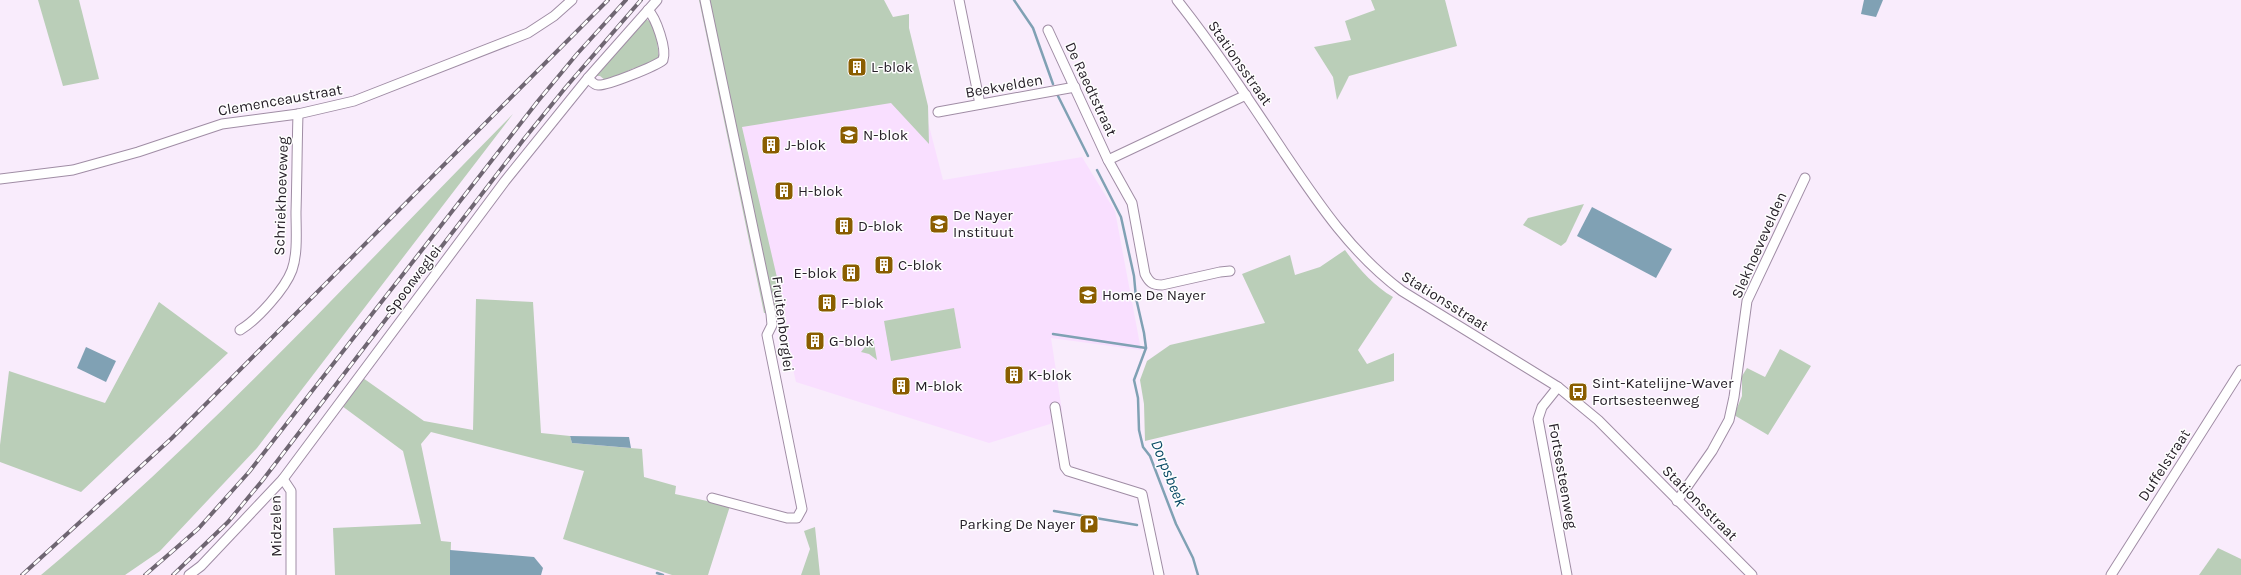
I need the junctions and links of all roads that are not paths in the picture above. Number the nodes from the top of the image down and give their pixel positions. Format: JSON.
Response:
{"nodes":[{"id":1,"x":572,"y":0,"type":"edge"},
{"id":2,"x":657,"y":0,"type":"edge"},
{"id":3,"x":705,"y":0,"type":"edge"},
{"id":4,"x":959,"y":0,"type":"edge"},
{"id":5,"x":1177,"y":0,"type":"edge"},
{"id":6,"x":648,"y":10,"type":"junction"},
{"id":7,"x":1048,"y":30,"type":"dead end"},
{"id":8,"x":588,"y":78,"type":"junction"},
{"id":9,"x":1075,"y":87,"type":"junction"},
{"id":10,"x":1246,"y":95,"type":"junction"},
{"id":11,"x":980,"y":104,"type":"junction"},
{"id":12,"x":938,"y":112,"type":"dead end"},
{"id":13,"x":298,"y":114,"type":"junction"},
{"id":14,"x":1108,"y":160,"type":"junction"},
{"id":15,"x":1805,"y":178,"type":"dead end"},
{"id":16,"x":0,"y":179,"type":"edge"},
{"id":17,"x":1230,"y":271,"type":"dead end"},
{"id":18,"x":240,"y":330,"type":"dead end"},
{"id":19,"x":2241,"y":370,"type":"edge"},
{"id":20,"x":1558,"y":387,"type":"junction"},
{"id":21,"x":1055,"y":407,"type":"dead end"},
{"id":22,"x":283,"y":479,"type":"junction"},
{"id":23,"x":712,"y":498,"type":"dead end"},
{"id":24,"x":1677,"y":501,"type":"junction"},
{"id":25,"x":189,"y":575,"type":"edge"},
{"id":26,"x":291,"y":575,"type":"edge"},
{"id":27,"x":1159,"y":575,"type":"edge"},
{"id":28,"x":1567,"y":575,"type":"edge"},
{"id":29,"x":1752,"y":575,"type":"edge"},
{"id":30,"x":2111,"y":575,"type":"edge"}],
"edges":[{"from":1,"to":13,"type":"street","name":"Clemenceaustraat"},
{"from":2,"to":6,"type":"street","name":"Spoorweglei"},
{"from":3,"to":23,"type":"street","name":"Fruitenborglei"},
{"from":4,"to":11,"type":"street"},
{"from":5,"to":10,"type":"street","name":"Stationsstraat"},
{"from":6,"to":8,"type":"street","name":"Spoorweglei"},
{"from":6,"to":8,"type":"street"},
{"from":7,"to":9,"type":"street","name":"De Raedtstraat"},
{"from":8,"to":22,"type":"street","name":"Spoorweglei"},
{"from":9,"to":11,"type":"street","name":"Beekvelden"},
{"from":9,"to":14,"type":"street","name":"De Raedtstraat"},
{"from":10,"to":14,"type":"street"},
{"from":10,"to":20,"type":"street","name":"Stationsstraat"},
{"from":11,"to":12,"type":"street","name":"Beekvelden"},
{"from":13,"to":16,"type":"street","name":"Clemenceaustraat"},
{"from":13,"to":18,"type":"street","name":"Schriekhoeveweg"},
{"from":14,"to":17,"type":"street","name":"De Raedtstraat"},
{"from":15,"to":24,"type":"street","name":"Slekhoevevelden"},
{"from":19,"to":30,"type":"street","name":"Duffelstraat"},
{"from":20,"to":24,"type":"street","name":"Stationsstraat"},
{"from":20,"to":28,"type":"street","name":"Fortsesteenweg"},
{"from":21,"to":27,"type":"street"},
{"from":22,"to":25,"type":"street","name":"Spoorweglei"},
{"from":22,"to":26,"type":"street","name":"Midzelen"},
{"from":24,"to":29,"type":"street","name":"Stationsstraat"}]}
